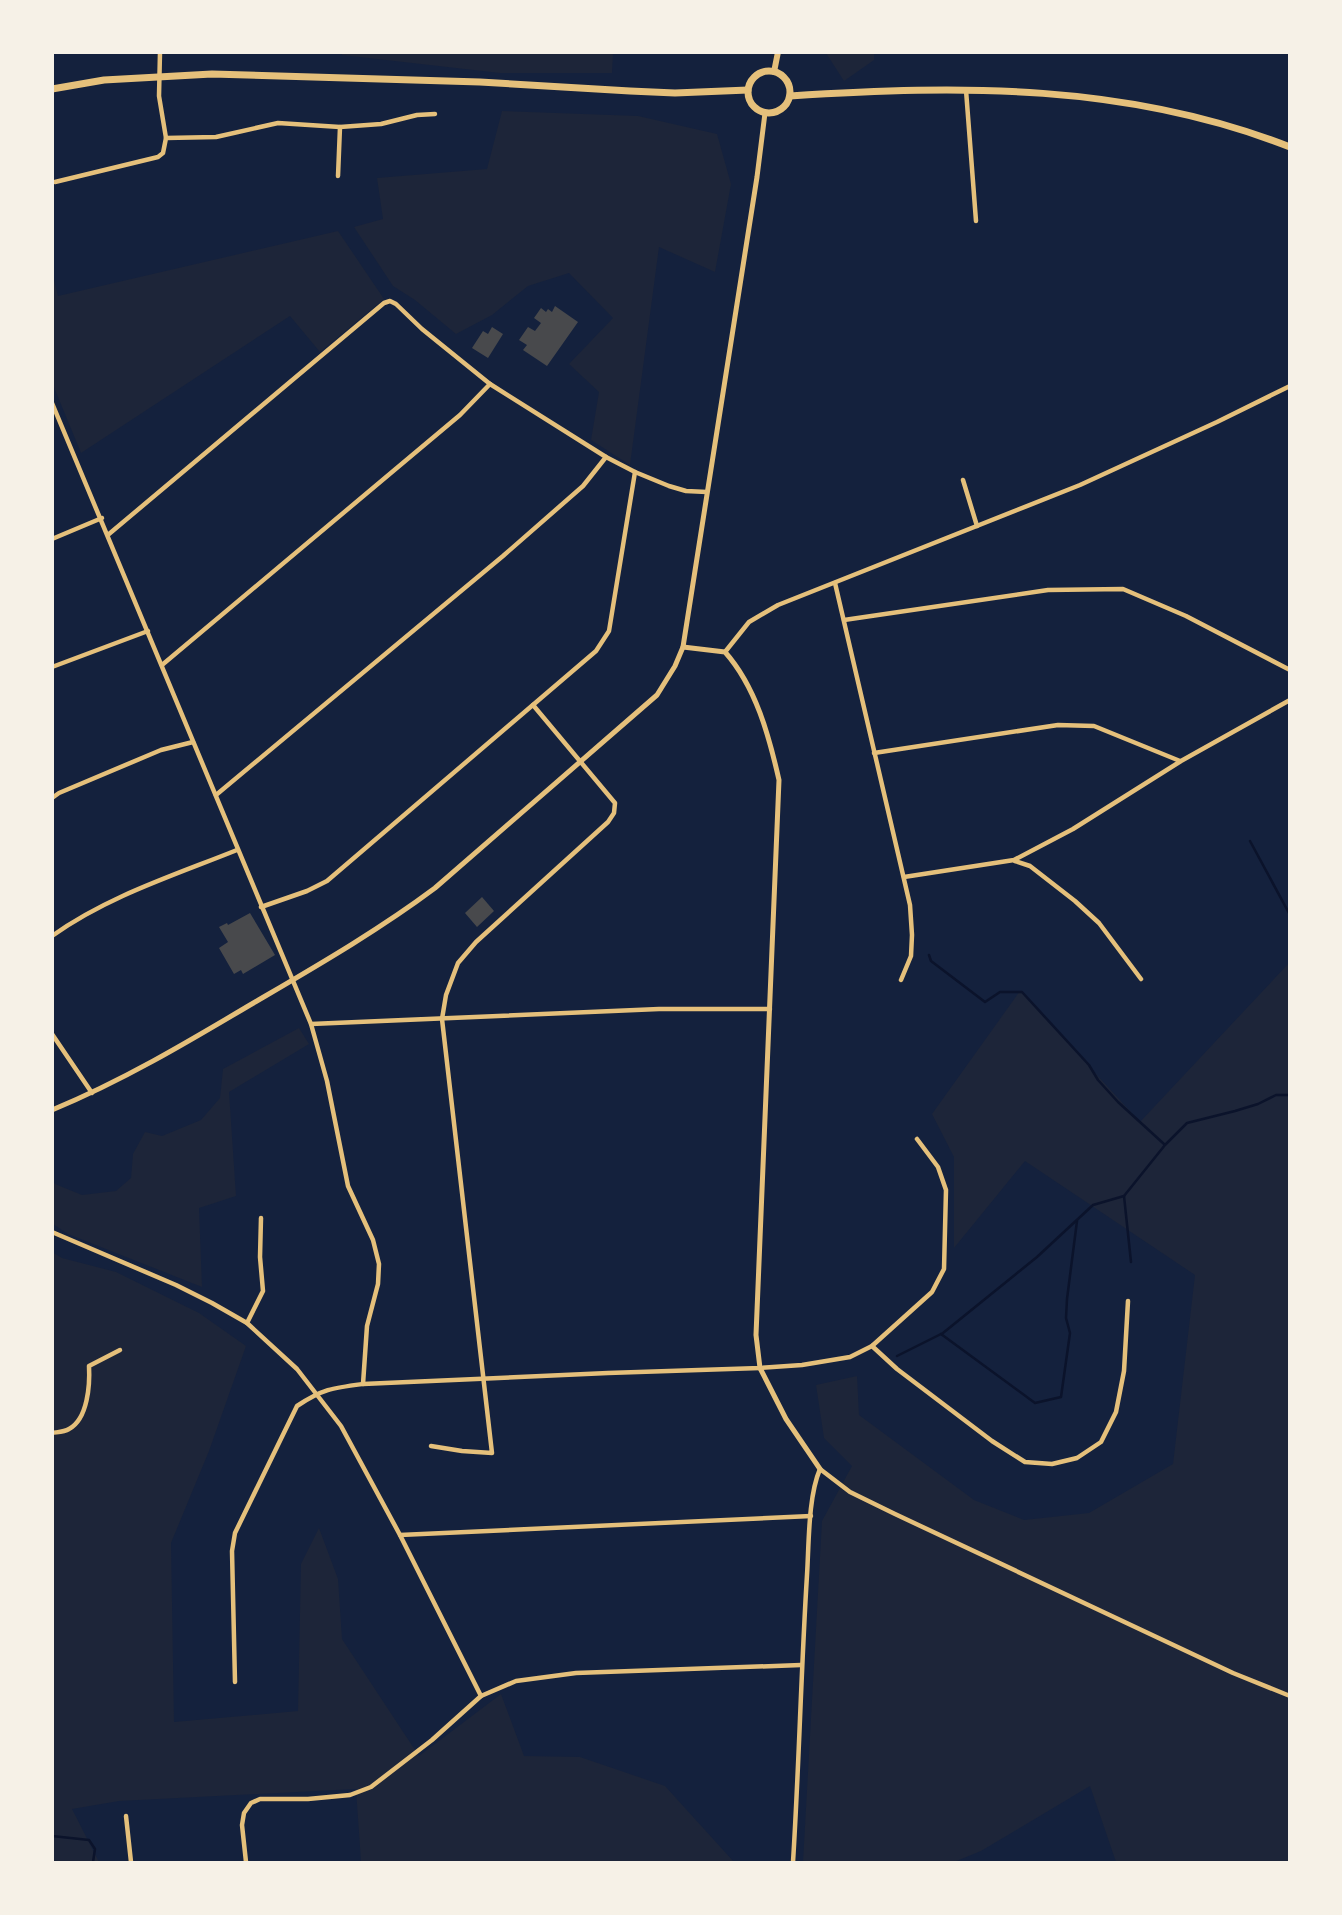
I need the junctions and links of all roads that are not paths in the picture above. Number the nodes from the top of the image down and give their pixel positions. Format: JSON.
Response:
{"nodes":[{"id":1,"x":160,"y":52,"type":"edge"},
{"id":2,"x":778,"y":52,"type":"edge"},
{"id":3,"x":774,"y":72,"type":"junction"},
{"id":4,"x":159,"y":77,"type":"junction"},
{"id":5,"x":52,"y":89,"type":"edge"},
{"id":6,"x":966,"y":89,"type":"junction"},
{"id":7,"x":748,"y":90,"type":"junction"},
{"id":8,"x":790,"y":96,"type":"junction"},
{"id":9,"x":765,"y":113,"type":"junction"},
{"id":10,"x":435,"y":114,"type":"dead end"},
{"id":11,"x":340,"y":127,"type":"junction"},
{"id":12,"x":166,"y":138,"type":"junction"},
{"id":13,"x":1290,"y":147,"type":"edge"},
{"id":14,"x":338,"y":176,"type":"dead end"},
{"id":15,"x":55,"y":183,"type":"dead end"},
{"id":16,"x":976,"y":221,"type":"dead end"},
{"id":17,"x":490,"y":384,"type":"junction"},
{"id":18,"x":1290,"y":386,"type":"edge"},
{"id":19,"x":53,"y":406,"type":"edge"},
{"id":20,"x":606,"y":457,"type":"junction"},
{"id":21,"x":635,"y":472,"type":"junction"},
{"id":22,"x":964,"y":480,"type":"dead end"},
{"id":23,"x":707,"y":492,"type":"junction"},
{"id":24,"x":102,"y":518,"type":"junction"},
{"id":25,"x":977,"y":526,"type":"junction"},
{"id":26,"x":108,"y":535,"type":"junction"},
{"id":27,"x":52,"y":539,"type":"edge"},
{"id":28,"x":835,"y":583,"type":"junction"},
{"id":29,"x":844,"y":620,"type":"junction"},
{"id":30,"x":148,"y":631,"type":"junction"},
{"id":31,"x":683,"y":647,"type":"junction"},
{"id":32,"x":725,"y":652,"type":"junction"},
{"id":33,"x":162,"y":665,"type":"junction"},
{"id":34,"x":52,"y":667,"type":"edge"},
{"id":35,"x":1290,"y":670,"type":"edge"},
{"id":36,"x":1290,"y":700,"type":"edge"},
{"id":37,"x":533,"y":705,"type":"junction"},
{"id":38,"x":193,"y":742,"type":"junction"},
{"id":39,"x":874,"y":753,"type":"junction"},
{"id":40,"x":1181,"y":761,"type":"junction"},
{"id":41,"x":579,"y":762,"type":"junction"},
{"id":42,"x":215,"y":796,"type":"junction"},
{"id":43,"x":52,"y":798,"type":"edge"},
{"id":44,"x":237,"y":850,"type":"junction"},
{"id":45,"x":1014,"y":860,"type":"junction"},
{"id":46,"x":904,"y":877,"type":"junction"},
{"id":47,"x":261,"y":906,"type":"junction"},
{"id":48,"x":52,"y":936,"type":"edge"},
{"id":49,"x":1141,"y":979,"type":"dead end"},
{"id":50,"x":292,"y":980,"type":"junction"},
{"id":51,"x":901,"y":981,"type":"dead end"},
{"id":52,"x":770,"y":1009,"type":"junction"},
{"id":53,"x":442,"y":1019,"type":"junction"},
{"id":54,"x":311,"y":1024,"type":"junction"},
{"id":55,"x":52,"y":1034,"type":"edge"},
{"id":56,"x":92,"y":1093,"type":"junction"},
{"id":57,"x":52,"y":1110,"type":"edge"},
{"id":58,"x":917,"y":1139,"type":"dead end"},
{"id":59,"x":261,"y":1218,"type":"dead end"},
{"id":60,"x":52,"y":1232,"type":"edge"},
{"id":61,"x":1128,"y":1301,"type":"dead end"},
{"id":62,"x":247,"y":1323,"type":"junction"},
{"id":63,"x":872,"y":1346,"type":"junction"},
{"id":64,"x":120,"y":1350,"type":"dead end"},
{"id":65,"x":760,"y":1368,"type":"junction"},
{"id":66,"x":485,"y":1380,"type":"junction"},
{"id":67,"x":363,"y":1384,"type":"junction"},
{"id":68,"x":317,"y":1393,"type":"junction"},
{"id":69,"x":52,"y":1433,"type":"edge"},
{"id":70,"x":431,"y":1446,"type":"dead end"},
{"id":71,"x":820,"y":1469,"type":"junction"},
{"id":72,"x":811,"y":1516,"type":"junction"},
{"id":73,"x":400,"y":1535,"type":"junction"},
{"id":74,"x":801,"y":1665,"type":"junction"},
{"id":75,"x":235,"y":1682,"type":"dead end"},
{"id":76,"x":481,"y":1696,"type":"junction"},
{"id":77,"x":1290,"y":1696,"type":"edge"},
{"id":78,"x":126,"y":1816,"type":"dead end"},
{"id":79,"x":131,"y":1863,"type":"edge"},
{"id":80,"x":246,"y":1863,"type":"edge"},
{"id":81,"x":793,"y":1863,"type":"edge"}],
"edges":[{"from":1,"to":4,"type":"street"},
{"from":2,"to":3,"type":"main road"},
{"from":3,"to":7,"type":"main road"},
{"from":3,"to":8,"type":"main road"},
{"from":4,"to":5,"type":"main road"},
{"from":4,"to":7,"type":"main road"},
{"from":4,"to":12,"type":"street"},
{"from":6,"to":8,"type":"main road"},
{"from":6,"to":13,"type":"main road"},
{"from":6,"to":16,"type":"street"},
{"from":7,"to":9,"type":"main road"},
{"from":8,"to":9,"type":"main road"},
{"from":9,"to":23,"type":"street"},
{"from":10,"to":11,"type":"street"},
{"from":11,"to":12,"type":"street"},
{"from":11,"to":14,"type":"street"},
{"from":12,"to":15,"type":"street"},
{"from":17,"to":20,"type":"street"},
{"from":17,"to":26,"type":"street"},
{"from":17,"to":33,"type":"street"},
{"from":18,"to":25,"type":"street"},
{"from":19,"to":24,"type":"street"},
{"from":20,"to":21,"type":"street"},
{"from":20,"to":42,"type":"street"},
{"from":21,"to":23,"type":"street"},
{"from":21,"to":37,"type":"street"},
{"from":22,"to":25,"type":"street"},
{"from":23,"to":31,"type":"street"},
{"from":24,"to":26,"type":"street"},
{"from":24,"to":27,"type":"street"},
{"from":25,"to":28,"type":"street"},
{"from":26,"to":30,"type":"street"},
{"from":28,"to":29,"type":"street"},
{"from":28,"to":32,"type":"street"},
{"from":29,"to":35,"type":"street"},
{"from":29,"to":39,"type":"street"},
{"from":30,"to":33,"type":"street"},
{"from":30,"to":34,"type":"street"},
{"from":31,"to":32,"type":"street"},
{"from":31,"to":41,"type":"street"},
{"from":32,"to":52,"type":"street"},
{"from":33,"to":38,"type":"street"},
{"from":36,"to":40,"type":"street"},
{"from":37,"to":41,"type":"street"},
{"from":37,"to":47,"type":"street"},
{"from":38,"to":42,"type":"street"},
{"from":38,"to":43,"type":"street"},
{"from":39,"to":40,"type":"street"},
{"from":39,"to":46,"type":"street"},
{"from":40,"to":45,"type":"street"},
{"from":41,"to":50,"type":"street"},
{"from":41,"to":53,"type":"street"},
{"from":42,"to":44,"type":"street"},
{"from":44,"to":47,"type":"street"},
{"from":44,"to":48,"type":"street"},
{"from":45,"to":46,"type":"street"},
{"from":45,"to":49,"type":"street"},
{"from":46,"to":51,"type":"street"},
{"from":47,"to":50,"type":"street"},
{"from":50,"to":54,"type":"street"},
{"from":50,"to":56,"type":"street"},
{"from":52,"to":53,"type":"street"},
{"from":52,"to":65,"type":"street"},
{"from":53,"to":54,"type":"street"},
{"from":53,"to":66,"type":"street"},
{"from":54,"to":67,"type":"street"},
{"from":55,"to":56,"type":"street"},
{"from":56,"to":57,"type":"street"},
{"from":58,"to":63,"type":"street"},
{"from":59,"to":62,"type":"street"},
{"from":60,"to":62,"type":"street"},
{"from":61,"to":63,"type":"street"},
{"from":62,"to":68,"type":"street"},
{"from":63,"to":65,"type":"street"},
{"from":64,"to":69,"type":"street"},
{"from":65,"to":66,"type":"street"},
{"from":65,"to":71,"type":"street"},
{"from":66,"to":67,"type":"street"},
{"from":66,"to":70,"type":"street"},
{"from":67,"to":68,"type":"street"},
{"from":68,"to":73,"type":"street"},
{"from":68,"to":75,"type":"street"},
{"from":71,"to":72,"type":"street"},
{"from":71,"to":77,"type":"street"},
{"from":72,"to":73,"type":"street"},
{"from":72,"to":74,"type":"street"},
{"from":73,"to":76,"type":"street"},
{"from":74,"to":76,"type":"street"},
{"from":74,"to":81,"type":"street"},
{"from":76,"to":80,"type":"street"},
{"from":78,"to":79,"type":"street"}]}
